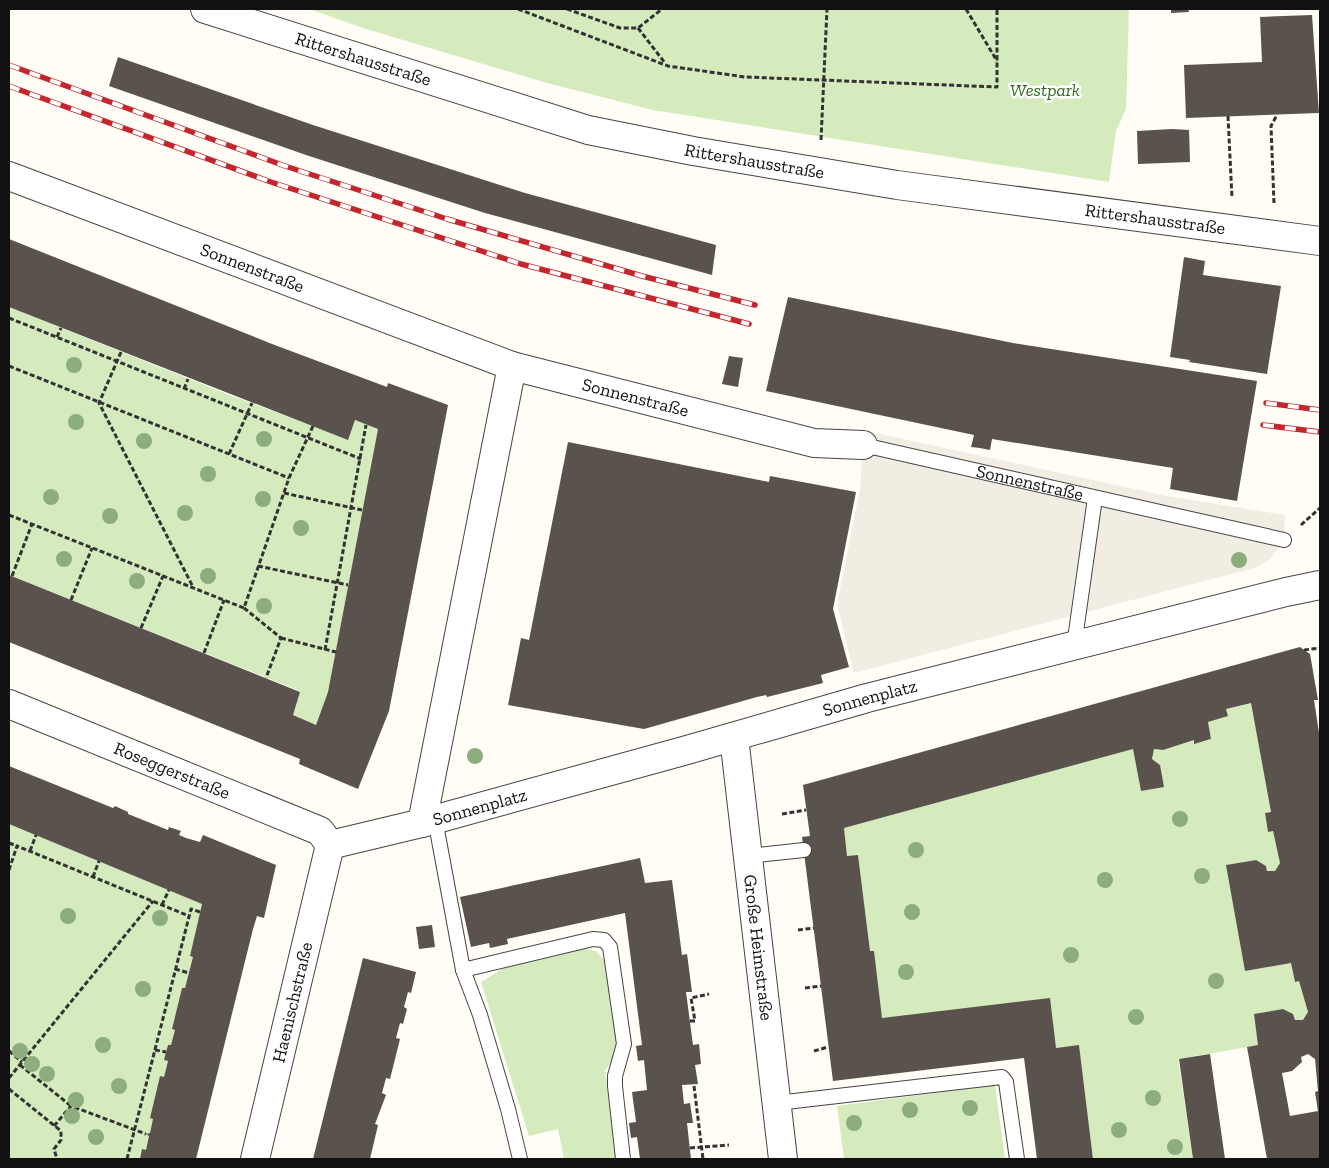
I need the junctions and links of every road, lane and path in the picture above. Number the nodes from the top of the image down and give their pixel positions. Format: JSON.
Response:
{"nodes":[{"id":1,"x":205,"y":9,"type":"edge"},
{"id":2,"x":518,"y":9,"type":"edge"},
{"id":3,"x":567,"y":9,"type":"edge"},
{"id":4,"x":662,"y":9,"type":"edge"},
{"id":5,"x":827,"y":9,"type":"edge"},
{"id":6,"x":966,"y":9,"type":"edge"},
{"id":7,"x":997,"y":9,"type":"edge"},
{"id":8,"x":638,"y":28,"type":"junction"},
{"id":9,"x":997,"y":61,"type":"junction"},
{"id":10,"x":666,"y":64,"type":"junction"},
{"id":11,"x":823,"y":80,"type":"junction"},
{"id":12,"x":1277,"y":115,"type":"dead end"},
{"id":13,"x":1228,"y":116,"type":"dead end"},
{"id":14,"x":820,"y":173,"type":"junction"},
{"id":15,"x":9,"y":176,"type":"edge"},
{"id":16,"x":1232,"y":190,"type":"dead end"},
{"id":17,"x":1273,"y":195,"type":"dead end"},
{"id":18,"x":1320,"y":241,"type":"edge"},
{"id":19,"x":9,"y":318,"type":"edge"},
{"id":20,"x":61,"y":328,"type":"dead end"},
{"id":21,"x":57,"y":337,"type":"junction"},
{"id":22,"x":121,"y":352,"type":"dead end"},
{"id":23,"x":117,"y":361,"type":"junction"},
{"id":24,"x":9,"y":366,"type":"edge"},
{"id":25,"x":512,"y":366,"type":"junction"},
{"id":26,"x":188,"y":379,"type":"dead end"},
{"id":27,"x":184,"y":389,"type":"junction"},
{"id":28,"x":99,"y":403,"type":"junction"},
{"id":29,"x":252,"y":404,"type":"dead end"},
{"id":30,"x":247,"y":415,"type":"junction"},
{"id":31,"x":366,"y":425,"type":"dead end"},
{"id":32,"x":313,"y":426,"type":"dead end"},
{"id":33,"x":307,"y":439,"type":"junction"},
{"id":34,"x":863,"y":445,"type":"joint"},
{"id":35,"x":229,"y":454,"type":"junction"},
{"id":36,"x":361,"y":460,"type":"junction"},
{"id":37,"x":289,"y":478,"type":"junction"},
{"id":38,"x":284,"y":493,"type":"junction"},
{"id":39,"x":1095,"y":498,"type":"junction"},
{"id":40,"x":351,"y":508,"type":"junction"},
{"id":41,"x":362,"y":510,"type":"dead end"},
{"id":42,"x":9,"y":515,"type":"edge"},
{"id":43,"x":32,"y":524,"type":"junction"},
{"id":44,"x":1284,"y":540,"type":"dead end"},
{"id":45,"x":92,"y":548,"type":"junction"},
{"id":46,"x":258,"y":566,"type":"junction"},
{"id":47,"x":12,"y":576,"type":"dead end"},
{"id":48,"x":163,"y":576,"type":"junction"},
{"id":49,"x":337,"y":583,"type":"junction"},
{"id":50,"x":348,"y":585,"type":"dead end"},
{"id":51,"x":1320,"y":585,"type":"edge"},
{"id":52,"x":193,"y":588,"type":"junction"},
{"id":53,"x":71,"y":600,"type":"dead end"},
{"id":54,"x":224,"y":600,"type":"junction"},
{"id":55,"x":244,"y":608,"type":"junction"},
{"id":56,"x":141,"y":628,"type":"dead end"},
{"id":57,"x":281,"y":638,"type":"junction"},
{"id":58,"x":1074,"y":646,"type":"junction"},
{"id":59,"x":1320,"y":648,"type":"edge"},
{"id":60,"x":325,"y":650,"type":"junction"},
{"id":61,"x":1304,"y":650,"type":"dead end"},
{"id":62,"x":336,"y":652,"type":"dead end"},
{"id":63,"x":204,"y":653,"type":"dead end"},
{"id":64,"x":266,"y":678,"type":"dead end"},
{"id":65,"x":9,"y":704,"type":"edge"},
{"id":66,"x":734,"y":737,"type":"junction"},
{"id":67,"x":806,"y":810,"type":"dead end"},
{"id":68,"x":782,"y":814,"type":"dead end"},
{"id":69,"x":429,"y":821,"type":"junction"},
{"id":70,"x":36,"y":835,"type":"dead end"},
{"id":71,"x":9,"y":843,"type":"edge"},
{"id":72,"x":330,"y":844,"type":"junction"},
{"id":73,"x":17,"y":846,"type":"junction"},
{"id":74,"x":804,"y":850,"type":"dead end"},
{"id":75,"x":30,"y":851,"type":"junction"},
{"id":76,"x":748,"y":856,"type":"junction"},
{"id":77,"x":100,"y":861,"type":"dead end"},
{"id":78,"x":9,"y":870,"type":"edge"},
{"id":79,"x":93,"y":878,"type":"junction"},
{"id":80,"x":169,"y":890,"type":"dead end"},
{"id":81,"x":153,"y":901,"type":"junction"},
{"id":82,"x":162,"y":905,"type":"junction"},
{"id":83,"x":200,"y":912,"type":"dead end"},
{"id":84,"x":189,"y":916,"type":"junction"},
{"id":85,"x":814,"y":928,"type":"dead end"},
{"id":86,"x":798,"y":930,"type":"dead end"},
{"id":87,"x":176,"y":969,"type":"junction"},
{"id":88,"x":463,"y":970,"type":"junction"},
{"id":89,"x":189,"y":973,"type":"dead end"},
{"id":90,"x":821,"y":986,"type":"dead end"},
{"id":91,"x":805,"y":988,"type":"dead end"},
{"id":92,"x":709,"y":994,"type":"dead end"},
{"id":93,"x":690,"y":1021,"type":"dead end"},
{"id":94,"x":828,"y":1047,"type":"dead end"},
{"id":95,"x":155,"y":1050,"type":"junction"},
{"id":96,"x":9,"y":1051,"type":"edge"},
{"id":97,"x":814,"y":1051,"type":"dead end"},
{"id":98,"x":166,"y":1052,"type":"dead end"},
{"id":99,"x":21,"y":1063,"type":"junction"},
{"id":100,"x":9,"y":1078,"type":"edge"},
{"id":101,"x":694,"y":1086,"type":"dead end"},
{"id":102,"x":9,"y":1089,"type":"edge"},
{"id":103,"x":777,"y":1103,"type":"junction"},
{"id":104,"x":71,"y":1106,"type":"junction"},
{"id":105,"x":54,"y":1126,"type":"junction"},
{"id":106,"x":134,"y":1130,"type":"junction"},
{"id":107,"x":146,"y":1134,"type":"dead end"},
{"id":108,"x":728,"y":1145,"type":"dead end"},
{"id":109,"x":701,"y":1147,"type":"junction"},
{"id":110,"x":690,"y":1148,"type":"dead end"},
{"id":111,"x":57,"y":1159,"type":"edge"},
{"id":112,"x":127,"y":1159,"type":"edge"},
{"id":113,"x":255,"y":1159,"type":"edge"},
{"id":114,"x":520,"y":1159,"type":"edge"},
{"id":115,"x":623,"y":1159,"type":"edge"},
{"id":116,"x":703,"y":1159,"type":"edge"},
{"id":117,"x":783,"y":1159,"type":"edge"},
{"id":118,"x":1017,"y":1159,"type":"edge"}],
"edges":[{"from":1,"to":14,"type":"street","name":"Rittershausstraße"},
{"from":2,"to":10,"type":"path"},
{"from":3,"to":8,"type":"path"},
{"from":4,"to":8,"type":"path"},
{"from":5,"to":11,"type":"path"},
{"from":6,"to":9,"type":"path"},
{"from":7,"to":9,"type":"path"},
{"from":8,"to":10,"type":"path"},
{"from":9,"to":11,"type":"path"},
{"from":10,"to":11,"type":"path"},
{"from":11,"to":14,"type":"path"},
{"from":12,"to":17,"type":"path"},
{"from":13,"to":16,"type":"path"},
{"from":14,"to":18,"type":"street","name":"Rittershausstraße"},
{"from":15,"to":25,"type":"street","name":"Sonnenstraße"},
{"from":19,"to":21,"type":"path"},
{"from":20,"to":21,"type":"path"},
{"from":21,"to":23,"type":"path"},
{"from":22,"to":23,"type":"path"},
{"from":23,"to":27,"type":"path"},
{"from":23,"to":28,"type":"path"},
{"from":24,"to":28,"type":"path"},
{"from":25,"to":34,"type":"street","name":"Sonnenstraße"},
{"from":25,"to":69,"type":"street","name":"Sonnenplatz"},
{"from":26,"to":27,"type":"path"},
{"from":27,"to":30,"type":"path"},
{"from":28,"to":35,"type":"path"},
{"from":28,"to":52,"type":"path"},
{"from":29,"to":30,"type":"path"},
{"from":30,"to":33,"type":"path"},
{"from":30,"to":35,"type":"path"},
{"from":31,"to":36,"type":"path"},
{"from":32,"to":33,"type":"path"},
{"from":33,"to":36,"type":"path"},
{"from":33,"to":37,"type":"path"},
{"from":34,"to":39,"type":"lane","name":"Sonnenstraße"},
{"from":35,"to":37,"type":"path"},
{"from":36,"to":40,"type":"path"},
{"from":37,"to":38,"type":"path"},
{"from":38,"to":40,"type":"path"},
{"from":38,"to":46,"type":"path"},
{"from":39,"to":44,"type":"lane","name":"Sonnenstraße"},
{"from":39,"to":58,"type":"lane"},
{"from":40,"to":41,"type":"path"},
{"from":40,"to":49,"type":"path"},
{"from":42,"to":43,"type":"path"},
{"from":43,"to":45,"type":"path"},
{"from":43,"to":47,"type":"path"},
{"from":45,"to":48,"type":"path"},
{"from":45,"to":53,"type":"path"},
{"from":46,"to":49,"type":"path"},
{"from":46,"to":55,"type":"path"},
{"from":48,"to":52,"type":"path"},
{"from":48,"to":56,"type":"path"},
{"from":49,"to":50,"type":"path"},
{"from":49,"to":60,"type":"path"},
{"from":51,"to":58,"type":"street","name":"Sonnenplatz"},
{"from":52,"to":54,"type":"path"},
{"from":54,"to":55,"type":"path"},
{"from":54,"to":63,"type":"path"},
{"from":55,"to":57,"type":"path"},
{"from":57,"to":60,"type":"path"},
{"from":57,"to":64,"type":"path"},
{"from":58,"to":66,"type":"street","name":"Sonnenplatz"},
{"from":59,"to":61,"type":"path"},
{"from":60,"to":62,"type":"path"},
{"from":65,"to":72,"type":"street","name":"Roseggerstraße"},
{"from":66,"to":69,"type":"street","name":"Sonnenplatz"},
{"from":66,"to":76,"type":"street","name":"Große Heimstraße"},
{"from":67,"to":68,"type":"path"},
{"from":69,"to":72,"type":"street","name":"Sonnenplatz"},
{"from":69,"to":88,"type":"lane"},
{"from":70,"to":75,"type":"path"},
{"from":71,"to":73,"type":"path"},
{"from":72,"to":113,"type":"street","name":"Haenischstraße"},
{"from":73,"to":75,"type":"path"},
{"from":73,"to":78,"type":"path"},
{"from":74,"to":76,"type":"lane"},
{"from":75,"to":79,"type":"path"},
{"from":76,"to":103,"type":"street","name":"Große Heimstraße"},
{"from":77,"to":79,"type":"path"},
{"from":79,"to":81,"type":"path"},
{"from":80,"to":82,"type":"path"},
{"from":81,"to":82,"type":"path"},
{"from":81,"to":99,"type":"path"},
{"from":82,"to":84,"type":"path"},
{"from":83,"to":84,"type":"path"},
{"from":84,"to":87,"type":"path"},
{"from":85,"to":86,"type":"path"},
{"from":87,"to":89,"type":"path"},
{"from":87,"to":95,"type":"path"},
{"from":88,"to":114,"type":"lane"},
{"from":88,"to":115,"type":"lane"},
{"from":90,"to":91,"type":"path"},
{"from":92,"to":93,"type":"path"},
{"from":94,"to":97,"type":"path"},
{"from":95,"to":98,"type":"path"},
{"from":95,"to":106,"type":"path"},
{"from":96,"to":99,"type":"path"},
{"from":99,"to":100,"type":"path"},
{"from":99,"to":104,"type":"path"},
{"from":101,"to":109,"type":"path"},
{"from":102,"to":105,"type":"path"},
{"from":103,"to":117,"type":"street","name":"Große Heimstraße"},
{"from":103,"to":118,"type":"lane"},
{"from":104,"to":105,"type":"path"},
{"from":104,"to":106,"type":"path"},
{"from":105,"to":111,"type":"path"},
{"from":106,"to":107,"type":"path"},
{"from":106,"to":112,"type":"path"},
{"from":108,"to":109,"type":"path"},
{"from":109,"to":110,"type":"path"},
{"from":109,"to":116,"type":"path"}]}
